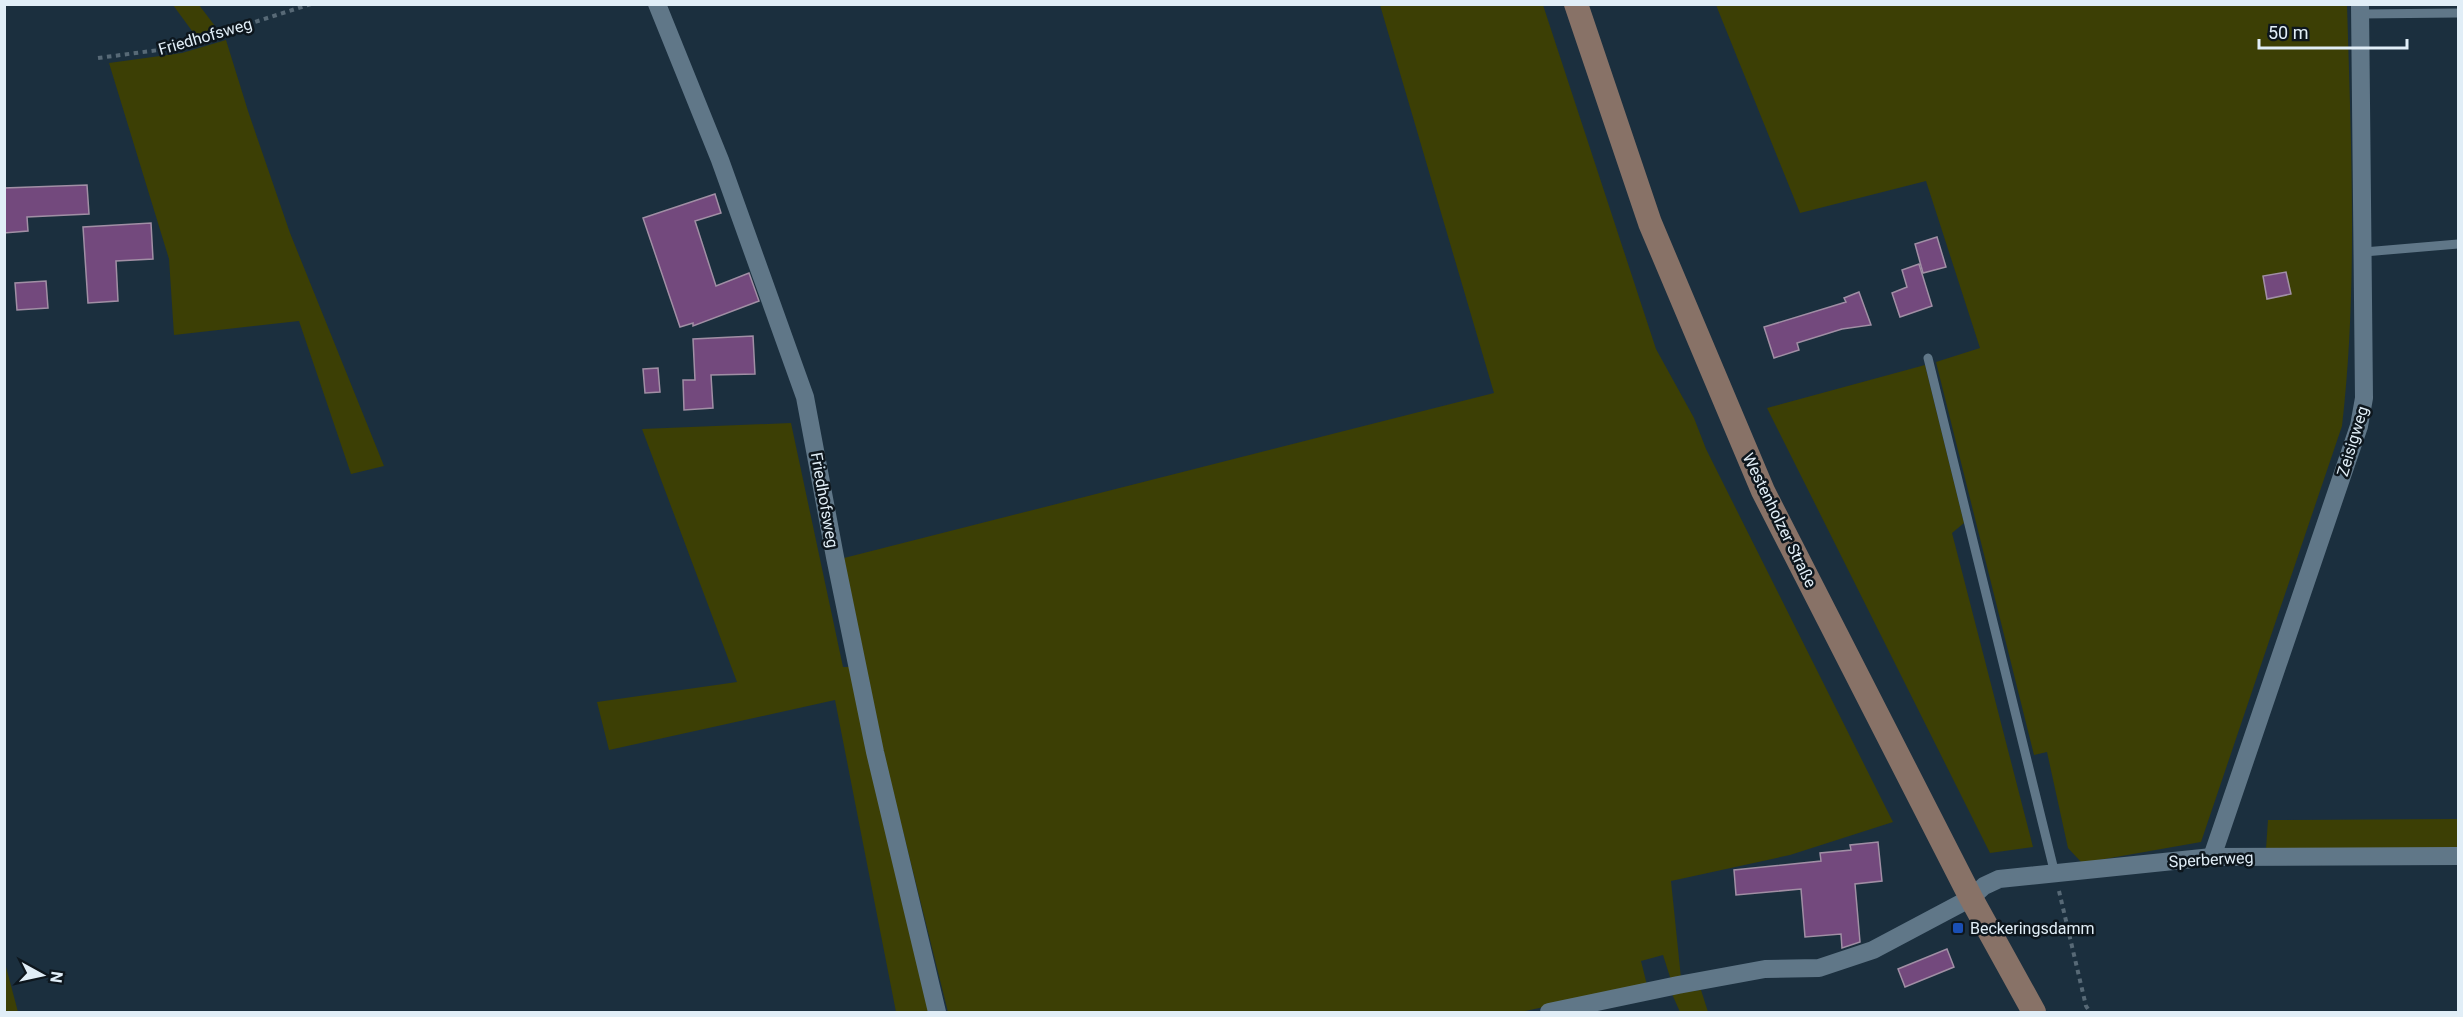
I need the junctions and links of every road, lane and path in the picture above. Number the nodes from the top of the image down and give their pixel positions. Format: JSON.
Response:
{"nodes":[{"id":1,"x":310,"y":4,"type":"edge"},
{"id":2,"x":657,"y":4,"type":"edge"},
{"id":3,"x":1576,"y":4,"type":"edge"},
{"id":4,"x":2360,"y":9,"type":"edge"},
{"id":5,"x":2458,"y":13,"type":"edge"},
{"id":6,"x":98,"y":58,"type":"dead end"},
{"id":7,"x":2458,"y":244,"type":"edge"},
{"id":8,"x":2364,"y":252,"type":"junction"},
{"id":9,"x":1928,"y":358,"type":"dead end"},
{"id":10,"x":2458,"y":856,"type":"edge"},
{"id":11,"x":2212,"y":857,"type":"junction"},
{"id":12,"x":2055,"y":874,"type":"junction"},
{"id":13,"x":1971,"y":898,"type":"junction"},
{"id":14,"x":937,"y":1012,"type":"edge"},
{"id":15,"x":1549,"y":1012,"type":"edge"},
{"id":16,"x":2034,"y":1012,"type":"edge"},
{"id":17,"x":2090,"y":1012,"type":"edge"}],
"edges":[{"from":1,"to":6,"type":"path","name":"Friedhofsweg"},
{"from":2,"to":14,"type":"street","name":"Friedhofsweg"},
{"from":3,"to":13,"type":"main road","name":"Westenholzer Straße"},
{"from":4,"to":5,"type":"lane"},
{"from":4,"to":8,"type":"street","name":"Zeisigweg"},
{"from":7,"to":8,"type":"lane"},
{"from":8,"to":11,"type":"street","name":"Zeisigweg"},
{"from":9,"to":12,"type":"lane"},
{"from":10,"to":11,"type":"street","name":"Sperberweg"},
{"from":11,"to":12,"type":"street","name":"Sperberweg"},
{"from":12,"to":13,"type":"street","name":"Sperberweg"},
{"from":12,"to":17,"type":"path"},
{"from":13,"to":15,"type":"street"},
{"from":13,"to":16,"type":"main road","name":"Westenholzer Straße"}]}
